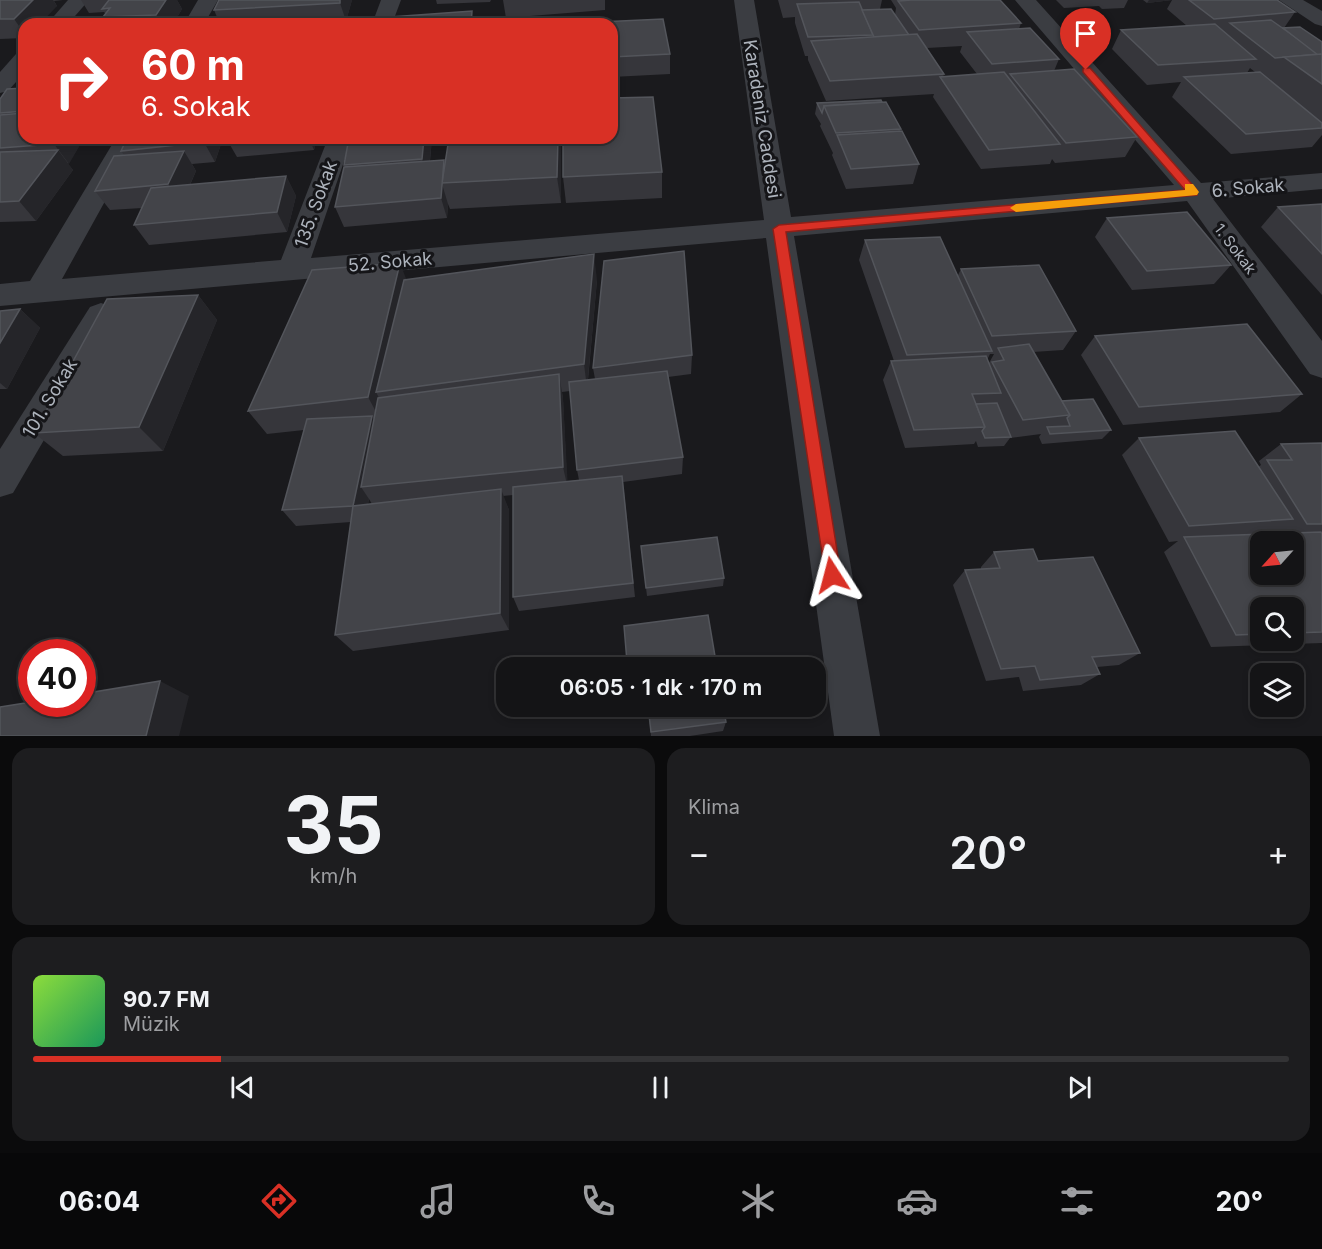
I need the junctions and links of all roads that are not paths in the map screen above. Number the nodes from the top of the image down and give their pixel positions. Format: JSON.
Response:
{"nodes":[{"id":1,"x":79,"y":0,"type":"edge"},
{"id":2,"x":208,"y":0,"type":"edge"},
{"id":3,"x":391,"y":0,"type":"edge"},
{"id":4,"x":744,"y":0,"type":"edge"},
{"id":5,"x":1025,"y":0,"type":"edge"},
{"id":6,"x":1289,"y":0,"type":"edge"},
{"id":7,"x":62,"y":18,"type":"edge"},
{"id":8,"x":198,"y":18,"type":"edge"},
{"id":9,"x":384,"y":18,"type":"edge"},
{"id":10,"x":1322,"y":20,"type":"edge"},
{"id":11,"x":18,"y":66,"type":"edge"},
{"id":12,"x":0,"y":86,"type":"edge"},
{"id":13,"x":125,"y":144,"type":"edge"},
{"id":14,"x":338,"y":144,"type":"edge"},
{"id":15,"x":1322,"y":181,"type":"edge"},
{"id":16,"x":1194,"y":192,"type":"junction"},
{"id":17,"x":779,"y":229,"type":"junction"},
{"id":18,"x":292,"y":270,"type":"junction"},
{"id":19,"x":119,"y":285,"type":"junction"},
{"id":20,"x":39,"y":292,"type":"junction"},
{"id":21,"x":0,"y":295,"type":"edge"},
{"id":22,"x":1322,"y":366,"type":"edge"},
{"id":23,"x":0,"y":481,"type":"edge"},
{"id":24,"x":857,"y":736,"type":"edge"}],
"edges":[{"from":1,"to":7,"type":"street"},
{"from":2,"to":8,"type":"street"},
{"from":3,"to":9,"type":"street"},
{"from":4,"to":17,"type":"street","name":"Karadeniz Caddesi"},
{"from":5,"to":16,"type":"street","name":"1. Sokak"},
{"from":6,"to":10,"type":"street"},
{"from":11,"to":12,"type":"street"},
{"from":13,"to":20,"type":"street"},
{"from":14,"to":18,"type":"street","name":"135. Sokak"},
{"from":15,"to":16,"type":"street","name":"6. Sokak"},
{"from":16,"to":17,"type":"street","name":"6. Sokak"},
{"from":16,"to":22,"type":"street","name":"1. Sokak"},
{"from":17,"to":18,"type":"street","name":"52. Sokak"},
{"from":17,"to":24,"type":"street","name":"Karadeniz Caddesi"},
{"from":18,"to":19,"type":"street","name":"52. Sokak"},
{"from":19,"to":20,"type":"street","name":"52. Sokak"},
{"from":19,"to":23,"type":"street","name":"101. Sokak"},
{"from":20,"to":21,"type":"street","name":"52. Sokak"}]}
